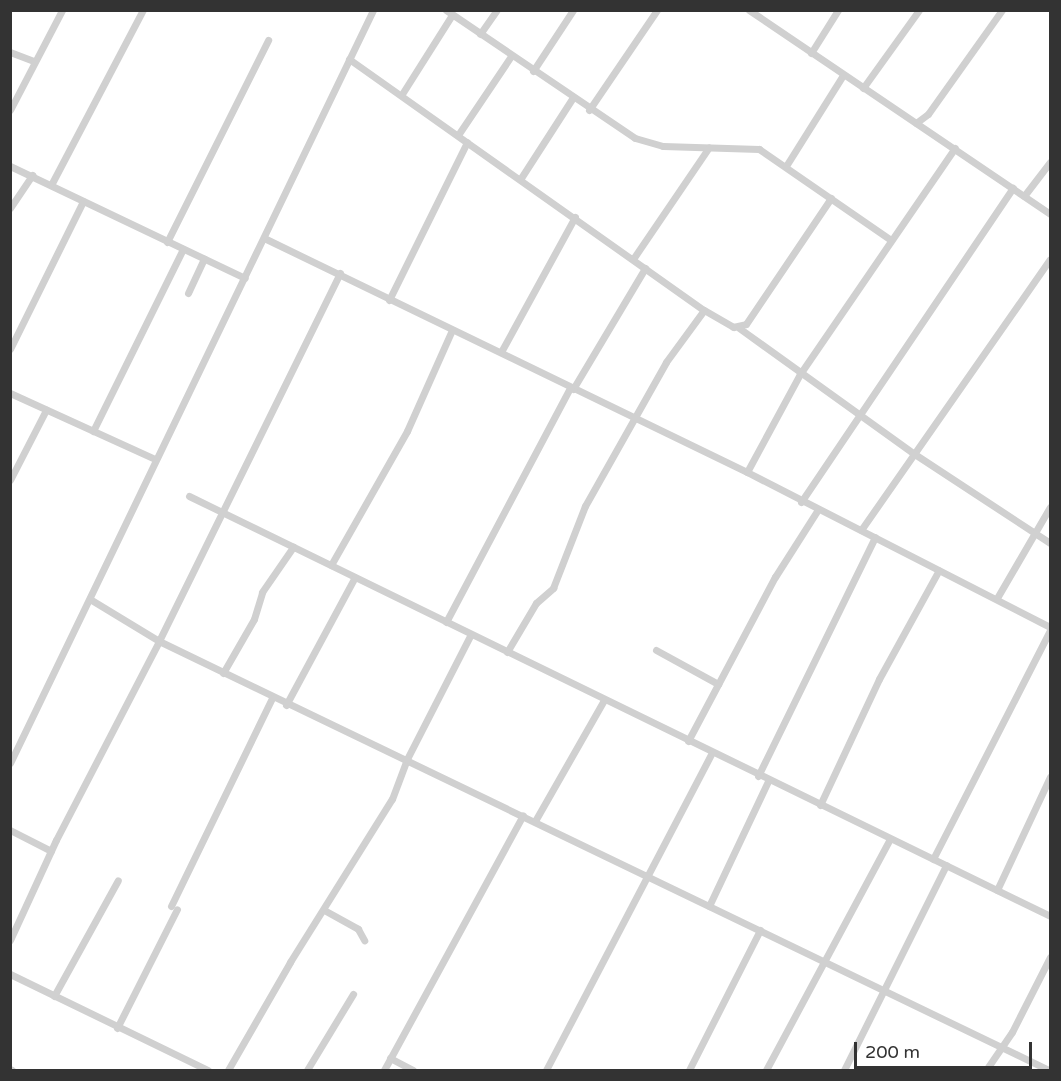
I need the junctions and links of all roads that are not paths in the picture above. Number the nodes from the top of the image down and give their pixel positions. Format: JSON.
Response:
{"nodes":[{"id":1,"x":62,"y":10,"type":"edge"},
{"id":2,"x":143,"y":10,"type":"edge"},
{"id":3,"x":373,"y":10,"type":"edge"},
{"id":4,"x":497,"y":10,"type":"edge"},
{"id":5,"x":573,"y":10,"type":"edge"},
{"id":6,"x":657,"y":10,"type":"edge"},
{"id":7,"x":749,"y":10,"type":"edge"},
{"id":8,"x":838,"y":10,"type":"edge"},
{"id":9,"x":919,"y":10,"type":"edge"},
{"id":10,"x":1002,"y":10,"type":"edge"},
{"id":11,"x":449,"y":13,"type":"edge"},
{"id":12,"x":480,"y":34,"type":"junction"},
{"id":13,"x":268,"y":40,"type":"dead end"},
{"id":14,"x":10,"y":52,"type":"edge"},
{"id":15,"x":811,"y":53,"type":"junction"},
{"id":16,"x":511,"y":56,"type":"junction"},
{"id":17,"x":349,"y":59,"type":"junction"},
{"id":18,"x":34,"y":62,"type":"junction"},
{"id":19,"x":533,"y":71,"type":"junction"},
{"id":20,"x":843,"y":75,"type":"junction"},
{"id":21,"x":863,"y":88,"type":"junction"},
{"id":22,"x":402,"y":94,"type":"junction"},
{"id":23,"x":572,"y":99,"type":"junction"},
{"id":24,"x":10,"y":110,"type":"edge"},
{"id":25,"x":589,"y":110,"type":"junction"},
{"id":26,"x":916,"y":123,"type":"junction"},
{"id":27,"x":458,"y":135,"type":"junction"},
{"id":28,"x":467,"y":142,"type":"junction"},
{"id":29,"x":709,"y":147,"type":"junction"},
{"id":30,"x":955,"y":148,"type":"junction"},
{"id":31,"x":1050,"y":162,"type":"edge"},
{"id":32,"x":10,"y":166,"type":"edge"},
{"id":33,"x":786,"y":166,"type":"junction"},
{"id":34,"x":32,"y":175,"type":"junction"},
{"id":35,"x":521,"y":178,"type":"junction"},
{"id":36,"x":51,"y":185,"type":"junction"},
{"id":37,"x":1013,"y":188,"type":"junction"},
{"id":38,"x":1024,"y":196,"type":"junction"},
{"id":39,"x":831,"y":198,"type":"junction"},
{"id":40,"x":83,"y":201,"type":"junction"},
{"id":41,"x":10,"y":208,"type":"edge"},
{"id":42,"x":1050,"y":214,"type":"edge"},
{"id":43,"x":575,"y":217,"type":"junction"},
{"id":44,"x":264,"y":238,"type":"junction"},
{"id":45,"x":891,"y":240,"type":"junction"},
{"id":46,"x":167,"y":242,"type":"junction"},
{"id":47,"x":183,"y":249,"type":"junction"},
{"id":48,"x":204,"y":259,"type":"junction"},
{"id":49,"x":633,"y":259,"type":"junction"},
{"id":50,"x":1050,"y":259,"type":"edge"},
{"id":51,"x":645,"y":268,"type":"junction"},
{"id":52,"x":340,"y":273,"type":"junction"},
{"id":53,"x":244,"y":278,"type":"junction"},
{"id":54,"x":188,"y":292,"type":"dead end"},
{"id":55,"x":389,"y":300,"type":"junction"},
{"id":56,"x":704,"y":310,"type":"junction"},
{"id":57,"x":739,"y":328,"type":"junction"},
{"id":58,"x":452,"y":330,"type":"junction"},
{"id":59,"x":10,"y":349,"type":"edge"},
{"id":60,"x":501,"y":352,"type":"junction"},
{"id":61,"x":800,"y":374,"type":"junction"},
{"id":62,"x":571,"y":388,"type":"junction"},
{"id":63,"x":10,"y":393,"type":"edge"},
{"id":64,"x":46,"y":410,"type":"junction"},
{"id":65,"x":860,"y":414,"type":"junction"},
{"id":66,"x":633,"y":420,"type":"junction"},
{"id":67,"x":93,"y":431,"type":"junction"},
{"id":68,"x":912,"y":453,"type":"junction"},
{"id":69,"x":155,"y":459,"type":"junction"},
{"id":70,"x":747,"y":472,"type":"junction"},
{"id":71,"x":10,"y":480,"type":"edge"},
{"id":72,"x":189,"y":496,"type":"dead end"},
{"id":73,"x":801,"y":502,"type":"junction"},
{"id":74,"x":1050,"y":507,"type":"edge"},
{"id":75,"x":817,"y":511,"type":"junction"},
{"id":76,"x":222,"y":513,"type":"junction"},
{"id":77,"x":861,"y":530,"type":"junction"},
{"id":78,"x":1034,"y":532,"type":"junction"},
{"id":79,"x":874,"y":537,"type":"junction"},
{"id":80,"x":1050,"y":543,"type":"edge"},
{"id":81,"x":293,"y":547,"type":"junction"},
{"id":82,"x":331,"y":565,"type":"junction"},
{"id":83,"x":939,"y":570,"type":"junction"},
{"id":84,"x":355,"y":577,"type":"junction"},
{"id":85,"x":997,"y":598,"type":"junction"},
{"id":86,"x":90,"y":599,"type":"junction"},
{"id":87,"x":446,"y":622,"type":"junction"},
{"id":88,"x":1050,"y":628,"type":"edge"},
{"id":89,"x":471,"y":634,"type":"junction"},
{"id":90,"x":159,"y":640,"type":"junction"},
{"id":91,"x":656,"y":650,"type":"dead end"},
{"id":92,"x":507,"y":652,"type":"junction"},
{"id":93,"x":223,"y":673,"type":"junction"},
{"id":94,"x":718,"y":684,"type":"junction"},
{"id":95,"x":272,"y":698,"type":"junction"},
{"id":96,"x":604,"y":700,"type":"junction"},
{"id":97,"x":286,"y":705,"type":"junction"},
{"id":98,"x":688,"y":741,"type":"junction"},
{"id":99,"x":712,"y":753,"type":"junction"},
{"id":100,"x":407,"y":759,"type":"junction"},
{"id":101,"x":10,"y":763,"type":"edge"},
{"id":102,"x":758,"y":776,"type":"junction"},
{"id":103,"x":1050,"y":777,"type":"edge"},
{"id":104,"x":768,"y":781,"type":"junction"},
{"id":105,"x":820,"y":805,"type":"junction"},
{"id":106,"x":523,"y":815,"type":"junction"},
{"id":107,"x":535,"y":821,"type":"junction"},
{"id":108,"x":10,"y":830,"type":"edge"},
{"id":109,"x":890,"y":839,"type":"junction"},
{"id":110,"x":51,"y":851,"type":"junction"},
{"id":111,"x":933,"y":859,"type":"junction"},
{"id":112,"x":946,"y":865,"type":"junction"},
{"id":113,"x":648,"y":877,"type":"junction"},
{"id":114,"x":118,"y":880,"type":"dead end"},
{"id":115,"x":997,"y":890,"type":"junction"},
{"id":116,"x":709,"y":906,"type":"junction"},
{"id":117,"x":324,"y":910,"type":"junction"},
{"id":118,"x":1050,"y":916,"type":"edge"},
{"id":119,"x":760,"y":930,"type":"junction"},
{"id":120,"x":10,"y":940,"type":"edge"},
{"id":121,"x":364,"y":940,"type":"dead end"},
{"id":122,"x":1050,"y":957,"type":"edge"},
{"id":123,"x":824,"y":962,"type":"junction"},
{"id":124,"x":10,"y":974,"type":"edge"},
{"id":125,"x":883,"y":990,"type":"junction"},
{"id":126,"x":353,"y":994,"type":"dead end"},
{"id":127,"x":54,"y":996,"type":"junction"},
{"id":128,"x":117,"y":1028,"type":"junction"},
{"id":129,"x":1000,"y":1048,"type":"junction"},
{"id":130,"x":390,"y":1058,"type":"junction"},
{"id":131,"x":208,"y":1071,"type":"edge"},
{"id":132,"x":228,"y":1071,"type":"edge"},
{"id":133,"x":307,"y":1071,"type":"edge"},
{"id":134,"x":384,"y":1071,"type":"edge"},
{"id":135,"x":413,"y":1071,"type":"edge"},
{"id":136,"x":546,"y":1071,"type":"edge"},
{"id":137,"x":689,"y":1071,"type":"edge"},
{"id":138,"x":766,"y":1071,"type":"edge"},
{"id":139,"x":844,"y":1071,"type":"edge"},
{"id":140,"x":986,"y":1071,"type":"edge"},
{"id":141,"x":1049,"y":1071,"type":"edge"}],
"edges":[{"from":1,"to":18,"type":"street"},
{"from":2,"to":36,"type":"street"},
{"from":3,"to":17,"type":"street"},
{"from":4,"to":12,"type":"street"},
{"from":5,"to":19,"type":"street"},
{"from":6,"to":25,"type":"street"},
{"from":7,"to":15,"type":"street"},
{"from":8,"to":15,"type":"street"},
{"from":9,"to":21,"type":"street"},
{"from":10,"to":26,"type":"street"},
{"from":11,"to":12,"type":"street"},
{"from":11,"to":22,"type":"street"},
{"from":12,"to":16,"type":"street"},
{"from":13,"to":46,"type":"street"},
{"from":14,"to":18,"type":"street"},
{"from":15,"to":20,"type":"street"},
{"from":16,"to":19,"type":"street"},
{"from":16,"to":27,"type":"street"},
{"from":17,"to":22,"type":"street"},
{"from":17,"to":44,"type":"street"},
{"from":18,"to":24,"type":"street"},
{"from":19,"to":23,"type":"street"},
{"from":20,"to":21,"type":"street"},
{"from":20,"to":33,"type":"street"},
{"from":21,"to":26,"type":"street"},
{"from":22,"to":27,"type":"street"},
{"from":23,"to":25,"type":"street"},
{"from":23,"to":35,"type":"street"},
{"from":25,"to":29,"type":"street"},
{"from":26,"to":30,"type":"street"},
{"from":27,"to":28,"type":"street"},
{"from":28,"to":35,"type":"street"},
{"from":28,"to":55,"type":"street"},
{"from":29,"to":33,"type":"street"},
{"from":29,"to":49,"type":"street"},
{"from":30,"to":37,"type":"street"},
{"from":30,"to":45,"type":"street"},
{"from":31,"to":38,"type":"street"},
{"from":32,"to":34,"type":"street"},
{"from":33,"to":39,"type":"street"},
{"from":34,"to":36,"type":"street"},
{"from":34,"to":41,"type":"street"},
{"from":35,"to":43,"type":"street"},
{"from":36,"to":40,"type":"street"},
{"from":37,"to":38,"type":"street"},
{"from":37,"to":65,"type":"street"},
{"from":38,"to":42,"type":"street"},
{"from":39,"to":45,"type":"street"},
{"from":39,"to":57,"type":"street"},
{"from":40,"to":46,"type":"street"},
{"from":40,"to":59,"type":"street"},
{"from":43,"to":49,"type":"street"},
{"from":43,"to":60,"type":"street"},
{"from":44,"to":52,"type":"street"},
{"from":44,"to":53,"type":"street"},
{"from":45,"to":61,"type":"street"},
{"from":46,"to":47,"type":"street"},
{"from":47,"to":48,"type":"street"},
{"from":47,"to":67,"type":"street"},
{"from":48,"to":53,"type":"street"},
{"from":48,"to":54,"type":"street"},
{"from":49,"to":51,"type":"street"},
{"from":50,"to":68,"type":"street"},
{"from":51,"to":56,"type":"street"},
{"from":51,"to":62,"type":"street"},
{"from":52,"to":55,"type":"street"},
{"from":52,"to":76,"type":"street"},
{"from":53,"to":69,"type":"street"},
{"from":55,"to":58,"type":"street"},
{"from":56,"to":57,"type":"street"},
{"from":56,"to":66,"type":"street"},
{"from":57,"to":61,"type":"street"},
{"from":58,"to":60,"type":"street"},
{"from":58,"to":82,"type":"street"},
{"from":60,"to":62,"type":"street"},
{"from":61,"to":65,"type":"street"},
{"from":61,"to":70,"type":"street"},
{"from":62,"to":66,"type":"street"},
{"from":62,"to":87,"type":"street"},
{"from":63,"to":64,"type":"street"},
{"from":64,"to":67,"type":"street"},
{"from":64,"to":71,"type":"street"},
{"from":65,"to":68,"type":"street"},
{"from":65,"to":73,"type":"street"},
{"from":66,"to":70,"type":"street"},
{"from":66,"to":92,"type":"street"},
{"from":67,"to":69,"type":"street"},
{"from":68,"to":77,"type":"street"},
{"from":68,"to":78,"type":"street"},
{"from":69,"to":86,"type":"street"},
{"from":70,"to":73,"type":"street"},
{"from":72,"to":76,"type":"street"},
{"from":73,"to":75,"type":"street"},
{"from":74,"to":78,"type":"street"},
{"from":75,"to":77,"type":"street"},
{"from":75,"to":94,"type":"street"},
{"from":76,"to":81,"type":"street"},
{"from":76,"to":90,"type":"street"},
{"from":77,"to":79,"type":"street"},
{"from":78,"to":80,"type":"street"},
{"from":78,"to":85,"type":"street"},
{"from":79,"to":83,"type":"street"},
{"from":79,"to":102,"type":"street"},
{"from":81,"to":82,"type":"street"},
{"from":81,"to":93,"type":"street"},
{"from":82,"to":84,"type":"street"},
{"from":83,"to":85,"type":"street"},
{"from":83,"to":105,"type":"street"},
{"from":84,"to":87,"type":"street"},
{"from":84,"to":97,"type":"street"},
{"from":85,"to":88,"type":"street"},
{"from":86,"to":90,"type":"street"},
{"from":86,"to":101,"type":"street"},
{"from":87,"to":89,"type":"street"},
{"from":88,"to":111,"type":"street"},
{"from":89,"to":92,"type":"street"},
{"from":89,"to":100,"type":"street"},
{"from":90,"to":93,"type":"street"},
{"from":90,"to":110,"type":"street"},
{"from":91,"to":94,"type":"street"},
{"from":92,"to":96,"type":"street"},
{"from":93,"to":95,"type":"street"},
{"from":94,"to":98,"type":"street"},
{"from":95,"to":97,"type":"street"},
{"from":95,"to":128,"type":"street"},
{"from":96,"to":98,"type":"street"},
{"from":96,"to":107,"type":"street"},
{"from":97,"to":100,"type":"street"},
{"from":98,"to":99,"type":"street"},
{"from":99,"to":102,"type":"street"},
{"from":99,"to":113,"type":"street"},
{"from":100,"to":106,"type":"street"},
{"from":100,"to":117,"type":"street"},
{"from":102,"to":104,"type":"street"},
{"from":103,"to":115,"type":"street"},
{"from":104,"to":105,"type":"street"},
{"from":104,"to":116,"type":"street"},
{"from":105,"to":109,"type":"street"},
{"from":106,"to":107,"type":"street"},
{"from":106,"to":130,"type":"street"},
{"from":107,"to":113,"type":"street"},
{"from":108,"to":110,"type":"street"},
{"from":109,"to":111,"type":"street"},
{"from":109,"to":123,"type":"street"},
{"from":110,"to":120,"type":"street"},
{"from":111,"to":112,"type":"street"},
{"from":112,"to":115,"type":"street"},
{"from":112,"to":125,"type":"street"},
{"from":113,"to":116,"type":"street"},
{"from":113,"to":136,"type":"street"},
{"from":114,"to":127,"type":"street"},
{"from":115,"to":118,"type":"street"},
{"from":116,"to":119,"type":"street"},
{"from":117,"to":121,"type":"street"},
{"from":117,"to":132,"type":"street"},
{"from":119,"to":123,"type":"street"},
{"from":119,"to":137,"type":"street"},
{"from":122,"to":129,"type":"street"},
{"from":123,"to":125,"type":"street"},
{"from":123,"to":138,"type":"street"},
{"from":124,"to":127,"type":"street"},
{"from":125,"to":129,"type":"street"},
{"from":125,"to":139,"type":"street"},
{"from":126,"to":133,"type":"street"},
{"from":127,"to":128,"type":"street"},
{"from":128,"to":131,"type":"street"},
{"from":129,"to":140,"type":"street"},
{"from":129,"to":141,"type":"street"},
{"from":130,"to":134,"type":"street"},
{"from":130,"to":135,"type":"street"}]}
